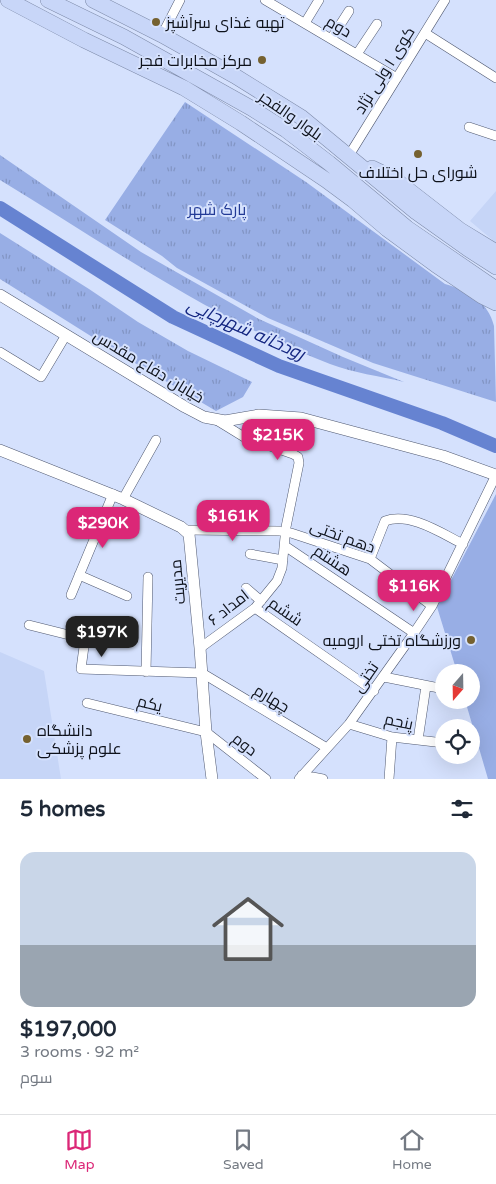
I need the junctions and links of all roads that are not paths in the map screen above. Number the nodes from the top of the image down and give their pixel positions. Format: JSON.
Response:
{"nodes":[{"id":1,"x":8,"y":0,"type":"edge"},
{"id":2,"x":48,"y":0,"type":"edge"},
{"id":3,"x":93,"y":0,"type":"edge"},
{"id":4,"x":180,"y":0,"type":"edge"},
{"id":5,"x":265,"y":0,"type":"edge"},
{"id":6,"x":319,"y":0,"type":"edge"},
{"id":7,"x":445,"y":0,"type":"edge"},
{"id":8,"x":279,"y":3,"type":"edge"},
{"id":9,"x":349,"y":11,"type":"dead end"},
{"id":10,"x":305,"y":24,"type":"junction"},
{"id":11,"x":377,"y":24,"type":"dead end"},
{"id":12,"x":424,"y":33,"type":"junction"},
{"id":13,"x":162,"y":35,"type":"junction"},
{"id":14,"x":331,"y":39,"type":"junction"},
{"id":15,"x":357,"y":54,"type":"junction"},
{"id":16,"x":397,"y":78,"type":"junction"},
{"id":17,"x":496,"y":78,"type":"edge"},
{"id":18,"x":470,"y":127,"type":"dead end"},
{"id":19,"x":496,"y":136,"type":"edge"},
{"id":20,"x":348,"y":156,"type":"junction"},
{"id":21,"x":496,"y":252,"type":"edge"},
{"id":22,"x":496,"y":267,"type":"edge"},
{"id":23,"x":496,"y":289,"type":"edge"},
{"id":24,"x":0,"y":295,"type":"edge"},
{"id":25,"x":489,"y":300,"type":"edge"},
{"id":26,"x":496,"y":312,"type":"edge"},
{"id":27,"x":66,"y":335,"type":"junction"},
{"id":28,"x":0,"y":352,"type":"edge"},
{"id":29,"x":215,"y":419,"type":"junction"},
{"id":30,"x":156,"y":440,"type":"dead end"},
{"id":31,"x":0,"y":450,"type":"edge"},
{"id":32,"x":496,"y":475,"type":"edge"},
{"id":33,"x":118,"y":496,"type":"junction"},
{"id":34,"x":186,"y":530,"type":"junction"},
{"id":35,"x":285,"y":532,"type":"junction"},
{"id":36,"x":463,"y":544,"type":"junction"},
{"id":37,"x":285,"y":546,"type":"junction"},
{"id":38,"x":250,"y":554,"type":"dead end"},
{"id":39,"x":370,"y":559,"type":"junction"},
{"id":40,"x":283,"y":560,"type":"junction"},
{"id":41,"x":79,"y":576,"type":"junction"},
{"id":42,"x":148,"y":577,"type":"dead end"},
{"id":43,"x":246,"y":588,"type":"dead end"},
{"id":44,"x":71,"y":595,"type":"dead end"},
{"id":45,"x":127,"y":596,"type":"dead end"},
{"id":46,"x":258,"y":604,"type":"junction"},
{"id":47,"x":432,"y":606,"type":"junction"},
{"id":48,"x":29,"y":625,"type":"dead end"},
{"id":49,"x":414,"y":633,"type":"junction"},
{"id":50,"x":200,"y":648,"type":"junction"},
{"id":51,"x":146,"y":672,"type":"junction"},
{"id":52,"x":202,"y":673,"type":"junction"},
{"id":53,"x":384,"y":677,"type":"junction"},
{"id":54,"x":426,"y":686,"type":"junction"},
{"id":55,"x":435,"y":688,"type":"edge"},
{"id":56,"x":374,"y":691,"type":"junction"},
{"id":57,"x":87,"y":703,"type":"dead end"},
{"id":58,"x":350,"y":724,"type":"junction"},
{"id":59,"x":206,"y":732,"type":"junction"},
{"id":60,"x":392,"y":737,"type":"junction"},
{"id":61,"x":418,"y":740,"type":"junction"},
{"id":62,"x":435,"y":742,"type":"edge"},
{"id":63,"x":327,"y":748,"type":"junction"},
{"id":64,"x":211,"y":777,"type":"edge"},
{"id":65,"x":301,"y":777,"type":"edge"},
{"id":66,"x":266,"y":779,"type":"edge"},
{"id":67,"x":323,"y":779,"type":"edge"},
{"id":68,"x":389,"y":779,"type":"edge"}],
"edges":[{"from":1,"to":25,"type":"highway"},
{"from":2,"to":23,"type":"highway","name":"بلوار والفجر"},
{"from":3,"to":13,"type":"highway","name":"بلوار والفجر"},
{"from":4,"to":13,"type":"street"},
{"from":5,"to":8,"type":"street","name":"دوم"},
{"from":6,"to":10,"type":"street"},
{"from":7,"to":12,"type":"street","name":"کوی ۱ ولی نژاد"},
{"from":8,"to":10,"type":"street","name":"دوم"},
{"from":9,"to":14,"type":"street"},
{"from":10,"to":14,"type":"street","name":"دوم"},
{"from":11,"to":15,"type":"street"},
{"from":12,"to":16,"type":"street","name":"کوی ۱ ولی نژاد"},
{"from":12,"to":17,"type":"street"},
{"from":13,"to":20,"type":"highway","name":"بلوار والفجر"},
{"from":14,"to":15,"type":"street","name":"دوم"},
{"from":15,"to":16,"type":"street","name":"دوم"},
{"from":16,"to":20,"type":"street","name":"کوی ۱ ولی نژاد"},
{"from":18,"to":19,"type":"street"},
{"from":20,"to":21,"type":"highway"},
{"from":20,"to":22,"type":"highway","name":"بلوار والفجر"},
{"from":24,"to":27,"type":"street","name":"خیابان دفاع مقدس"},
{"from":25,"to":26,"type":"highway"},
{"from":27,"to":28,"type":"street"},
{"from":27,"to":29,"type":"street","name":"خیابان دفاع مقدس"},
{"from":29,"to":32,"type":"street","name":"خیابان دفاع مقدس"},
{"from":29,"to":35,"type":"street","name":"امداد ۶"},
{"from":30,"to":33,"type":"street"},
{"from":31,"to":33,"type":"street"},
{"from":32,"to":36,"type":"street","name":"تختی"},
{"from":33,"to":34,"type":"street"},
{"from":33,"to":41,"type":"street"},
{"from":34,"to":35,"type":"street","name":"دهم تختی"},
{"from":34,"to":50,"type":"street","name":"مدیریت"},
{"from":35,"to":37,"type":"street","name":"امداد ۶"},
{"from":35,"to":39,"type":"street","name":"دهم تختی"},
{"from":36,"to":39,"type":"street"},
{"from":36,"to":47,"type":"street","name":"تختی"},
{"from":37,"to":40,"type":"street","name":"امداد ۶"},
{"from":37,"to":49,"type":"street","name":"هشتم"},
{"from":38,"to":40,"type":"street"},
{"from":39,"to":47,"type":"street","name":"دهم تختی"},
{"from":40,"to":46,"type":"street","name":"امداد ۶"},
{"from":41,"to":44,"type":"street"},
{"from":41,"to":45,"type":"street"},
{"from":42,"to":51,"type":"street"},
{"from":43,"to":46,"type":"street","name":"ششم"},
{"from":46,"to":50,"type":"street","name":"امداد ۶"},
{"from":46,"to":56,"type":"street","name":"ششم"},
{"from":47,"to":49,"type":"street","name":"تختی"},
{"from":48,"to":51,"type":"street"},
{"from":49,"to":53,"type":"street","name":"تختی"},
{"from":50,"to":52,"type":"street","name":"مدیریت"},
{"from":51,"to":52,"type":"street"},
{"from":52,"to":59,"type":"street","name":"مدیریت"},
{"from":52,"to":63,"type":"street","name":"چهارم"},
{"from":53,"to":54,"type":"street"},
{"from":53,"to":56,"type":"street","name":"تختی"},
{"from":54,"to":55,"type":"street"},
{"from":54,"to":61,"type":"street"},
{"from":56,"to":58,"type":"street","name":"تختی"},
{"from":57,"to":59,"type":"street","name":"یکم"},
{"from":58,"to":60,"type":"street","name":"پنجم"},
{"from":58,"to":63,"type":"street","name":"تختی"},
{"from":59,"to":64,"type":"street","name":"مدیریت"},
{"from":59,"to":66,"type":"street","name":"دوم"},
{"from":60,"to":61,"type":"street","name":"پنجم"},
{"from":60,"to":68,"type":"street"},
{"from":61,"to":62,"type":"street","name":"پنجم"},
{"from":63,"to":65,"type":"street","name":"تختی"},
{"from":65,"to":67,"type":"street"}]}
